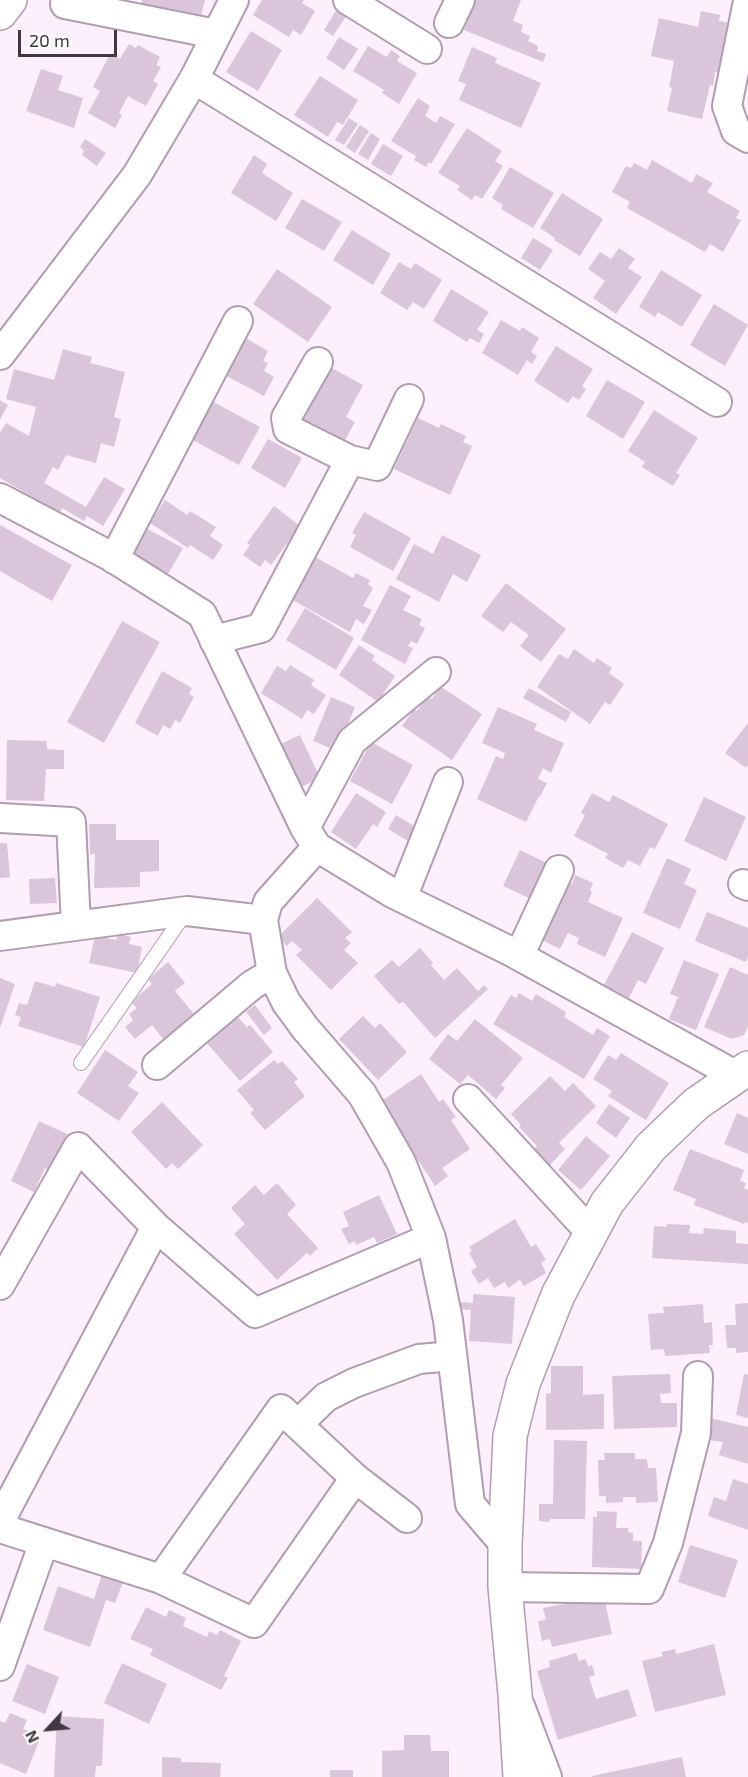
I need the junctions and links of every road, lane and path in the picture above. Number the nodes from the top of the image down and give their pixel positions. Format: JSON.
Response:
{"nodes":[{"id":1,"x":10,"y":0,"type":"edge"},
{"id":2,"x":234,"y":0,"type":"edge"},
{"id":3,"x":348,"y":0,"type":"edge"},
{"id":4,"x":748,"y":1,"type":"edge"},
{"id":5,"x":65,"y":4,"type":"dead end"},
{"id":6,"x":0,"y":13,"type":"edge"},
{"id":7,"x":216,"y":34,"type":"junction"},
{"id":8,"x":427,"y":49,"type":"dead end"},
{"id":9,"x":194,"y":79,"type":"junction"},
{"id":10,"x":748,"y":138,"type":"edge"},
{"id":11,"x":238,"y":321,"type":"dead end"},
{"id":12,"x":0,"y":355,"type":"edge"},
{"id":13,"x":318,"y":362,"type":"dead end"},
{"id":14,"x":409,"y":399,"type":"dead end"},
{"id":15,"x":717,"y":402,"type":"dead end"},
{"id":16,"x":350,"y":460,"type":"junction"},
{"id":17,"x":0,"y":498,"type":"edge"},
{"id":18,"x":114,"y":559,"type":"junction"},
{"id":19,"x":214,"y":640,"type":"junction"},
{"id":20,"x":436,"y":672,"type":"dead end"},
{"id":21,"x":448,"y":782,"type":"dead end"},
{"id":22,"x":0,"y":818,"type":"edge"},
{"id":23,"x":311,"y":838,"type":"junction"},
{"id":24,"x":559,"y":870,"type":"dead end"},
{"id":25,"x":402,"y":898,"type":"junction"},
{"id":26,"x":187,"y":911,"type":"junction"},
{"id":27,"x":263,"y":920,"type":"junction"},
{"id":28,"x":76,"y":925,"type":"junction"},
{"id":29,"x":0,"y":936,"type":"edge"},
{"id":30,"x":519,"y":956,"type":"junction"},
{"id":31,"x":272,"y":973,"type":"junction"},
{"id":32,"x":81,"y":1063,"type":"dead end"},
{"id":33,"x":158,"y":1065,"type":"dead end"},
{"id":34,"x":743,"y":1072,"type":"edge"},
{"id":35,"x":468,"y":1099,"type":"dead end"},
{"id":36,"x":156,"y":1227,"type":"junction"},
{"id":37,"x":591,"y":1233,"type":"junction"},
{"id":38,"x":431,"y":1238,"type":"junction"},
{"id":39,"x":0,"y":1285,"type":"edge"},
{"id":40,"x":452,"y":1356,"type":"junction"},
{"id":41,"x":698,"y":1376,"type":"dead end"},
{"id":42,"x":298,"y":1424,"type":"junction"},
{"id":43,"x":355,"y":1478,"type":"junction"},
{"id":44,"x":407,"y":1518,"type":"dead end"},
{"id":45,"x":0,"y":1521,"type":"edge"},
{"id":46,"x":0,"y":1528,"type":"edge"},
{"id":47,"x":44,"y":1542,"type":"junction"},
{"id":48,"x":505,"y":1545,"type":"junction"},
{"id":49,"x":160,"y":1579,"type":"junction"},
{"id":50,"x":505,"y":1587,"type":"junction"},
{"id":51,"x":0,"y":1666,"type":"edge"},
{"id":52,"x":515,"y":1694,"type":"junction"},
{"id":53,"x":520,"y":1777,"type":"edge"},
{"id":54,"x":547,"y":1777,"type":"edge"}],
"edges":[{"from":1,"to":6,"type":"street"},
{"from":2,"to":7,"type":"street"},
{"from":3,"to":8,"type":"street"},
{"from":4,"to":10,"type":"street"},
{"from":5,"to":7,"type":"street"},
{"from":7,"to":9,"type":"street"},
{"from":9,"to":12,"type":"street"},
{"from":9,"to":15,"type":"street"},
{"from":11,"to":18,"type":"street"},
{"from":13,"to":16,"type":"street"},
{"from":14,"to":16,"type":"street"},
{"from":16,"to":19,"type":"street"},
{"from":17,"to":18,"type":"street"},
{"from":18,"to":19,"type":"street"},
{"from":19,"to":23,"type":"street"},
{"from":20,"to":23,"type":"street"},
{"from":21,"to":25,"type":"street"},
{"from":22,"to":28,"type":"street"},
{"from":23,"to":25,"type":"street"},
{"from":23,"to":27,"type":"street"},
{"from":24,"to":30,"type":"street"},
{"from":25,"to":30,"type":"street"},
{"from":26,"to":27,"type":"street"},
{"from":26,"to":28,"type":"street"},
{"from":26,"to":32,"type":"lane"},
{"from":27,"to":31,"type":"street"},
{"from":28,"to":29,"type":"street"},
{"from":30,"to":34,"type":"street"},
{"from":31,"to":33,"type":"street"},
{"from":31,"to":38,"type":"street"},
{"from":34,"to":37,"type":"street"},
{"from":35,"to":37,"type":"street"},
{"from":36,"to":38,"type":"street"},
{"from":36,"to":39,"type":"street"},
{"from":36,"to":45,"type":"street"},
{"from":37,"to":48,"type":"street"},
{"from":38,"to":40,"type":"street"},
{"from":40,"to":42,"type":"street"},
{"from":40,"to":48,"type":"street"},
{"from":41,"to":50,"type":"street"},
{"from":42,"to":43,"type":"street"},
{"from":42,"to":49,"type":"street"},
{"from":43,"to":44,"type":"street"},
{"from":43,"to":49,"type":"street"},
{"from":46,"to":47,"type":"street"},
{"from":47,"to":49,"type":"street"},
{"from":47,"to":51,"type":"street"},
{"from":48,"to":50,"type":"street"},
{"from":50,"to":52,"type":"street"},
{"from":52,"to":53,"type":"street"},
{"from":52,"to":54,"type":"street"}]}
